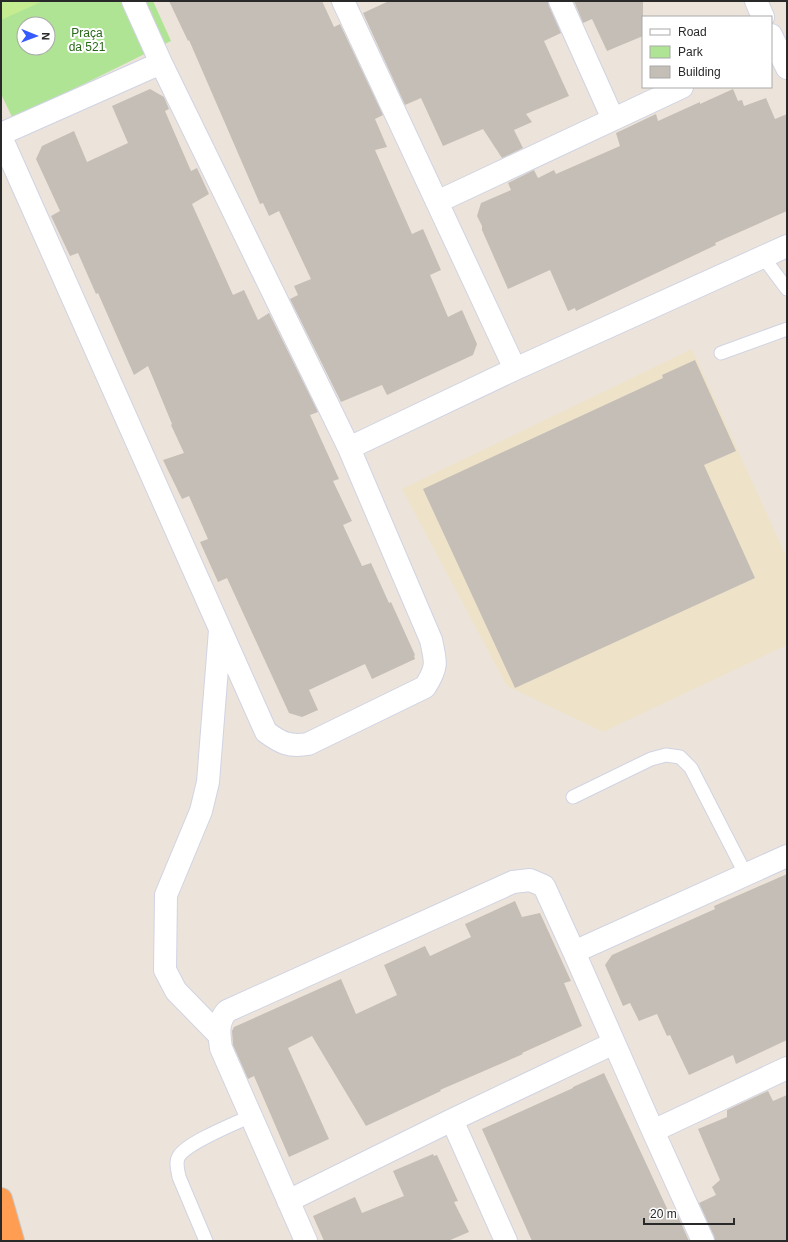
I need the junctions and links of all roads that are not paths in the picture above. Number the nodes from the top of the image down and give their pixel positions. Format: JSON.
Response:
{"nodes":[{"id":1,"x":134,"y":1,"type":"edge"},
{"id":2,"x":343,"y":1,"type":"edge"},
{"id":3,"x":560,"y":1,"type":"edge"},
{"id":4,"x":756,"y":1,"type":"edge"},
{"id":5,"x":763,"y":16,"type":"edge"},
{"id":6,"x":772,"y":41,"type":"edge"},
{"id":7,"x":162,"y":63,"type":"junction"},
{"id":8,"x":787,"y":68,"type":"edge"},
{"id":9,"x":680,"y":88,"type":"edge"},
{"id":10,"x":613,"y":120,"type":"junction"},
{"id":11,"x":1,"y":134,"type":"edge"},
{"id":12,"x":1,"y":137,"type":"edge"},
{"id":13,"x":437,"y":202,"type":"junction"},
{"id":14,"x":787,"y":246,"type":"edge"},
{"id":15,"x":763,"y":257,"type":"junction"},
{"id":16,"x":787,"y":289,"type":"edge"},
{"id":17,"x":787,"y":329,"type":"edge"},
{"id":18,"x":721,"y":353,"type":"dead end"},
{"id":19,"x":515,"y":369,"type":"junction"},
{"id":20,"x":349,"y":448,"type":"junction"},
{"id":21,"x":220,"y":628,"type":"junction"},
{"id":22,"x":573,"y":796,"type":"dead end"},
{"id":23,"x":787,"y":856,"type":"edge"},
{"id":24,"x":746,"y":875,"type":"junction"},
{"id":25,"x":574,"y":952,"type":"junction"},
{"id":26,"x":219,"y":1035,"type":"junction"},
{"id":27,"x":614,"y":1043,"type":"junction"},
{"id":28,"x":787,"y":1068,"type":"edge"},
{"id":29,"x":251,"y":1116,"type":"junction"},
{"id":30,"x":452,"y":1120,"type":"junction"},
{"id":31,"x":652,"y":1131,"type":"junction"},
{"id":32,"x":1,"y":1199,"type":"edge"},
{"id":33,"x":288,"y":1201,"type":"junction"},
{"id":34,"x":13,"y":1241,"type":"edge"},
{"id":35,"x":206,"y":1241,"type":"edge"},
{"id":36,"x":306,"y":1241,"type":"edge"},
{"id":37,"x":506,"y":1241,"type":"edge"},
{"id":38,"x":703,"y":1241,"type":"edge"}],
"edges":[{"from":1,"to":7,"type":"street"},
{"from":2,"to":13,"type":"street"},
{"from":3,"to":10,"type":"street"},
{"from":4,"to":5,"type":"street"},
{"from":6,"to":8,"type":"street"},
{"from":7,"to":11,"type":"street"},
{"from":7,"to":20,"type":"street"},
{"from":9,"to":10,"type":"street"},
{"from":10,"to":13,"type":"street"},
{"from":12,"to":21,"type":"street"},
{"from":13,"to":19,"type":"street"},
{"from":14,"to":15,"type":"street"},
{"from":15,"to":16,"type":"lane"},
{"from":15,"to":19,"type":"street"},
{"from":17,"to":18,"type":"lane"},
{"from":19,"to":20,"type":"street"},
{"from":20,"to":21,"type":"street"},
{"from":21,"to":26,"type":"street"},
{"from":22,"to":24,"type":"lane"},
{"from":23,"to":24,"type":"street"},
{"from":24,"to":25,"type":"street"},
{"from":25,"to":26,"type":"street"},
{"from":25,"to":27,"type":"street"},
{"from":26,"to":29,"type":"street"},
{"from":27,"to":30,"type":"street"},
{"from":27,"to":31,"type":"street"},
{"from":28,"to":31,"type":"street"},
{"from":29,"to":33,"type":"street"},
{"from":29,"to":35,"type":"lane"},
{"from":30,"to":33,"type":"street"},
{"from":30,"to":37,"type":"street"},
{"from":31,"to":38,"type":"street"},
{"from":32,"to":34,"type":"highway"},
{"from":33,"to":36,"type":"street"}]}
